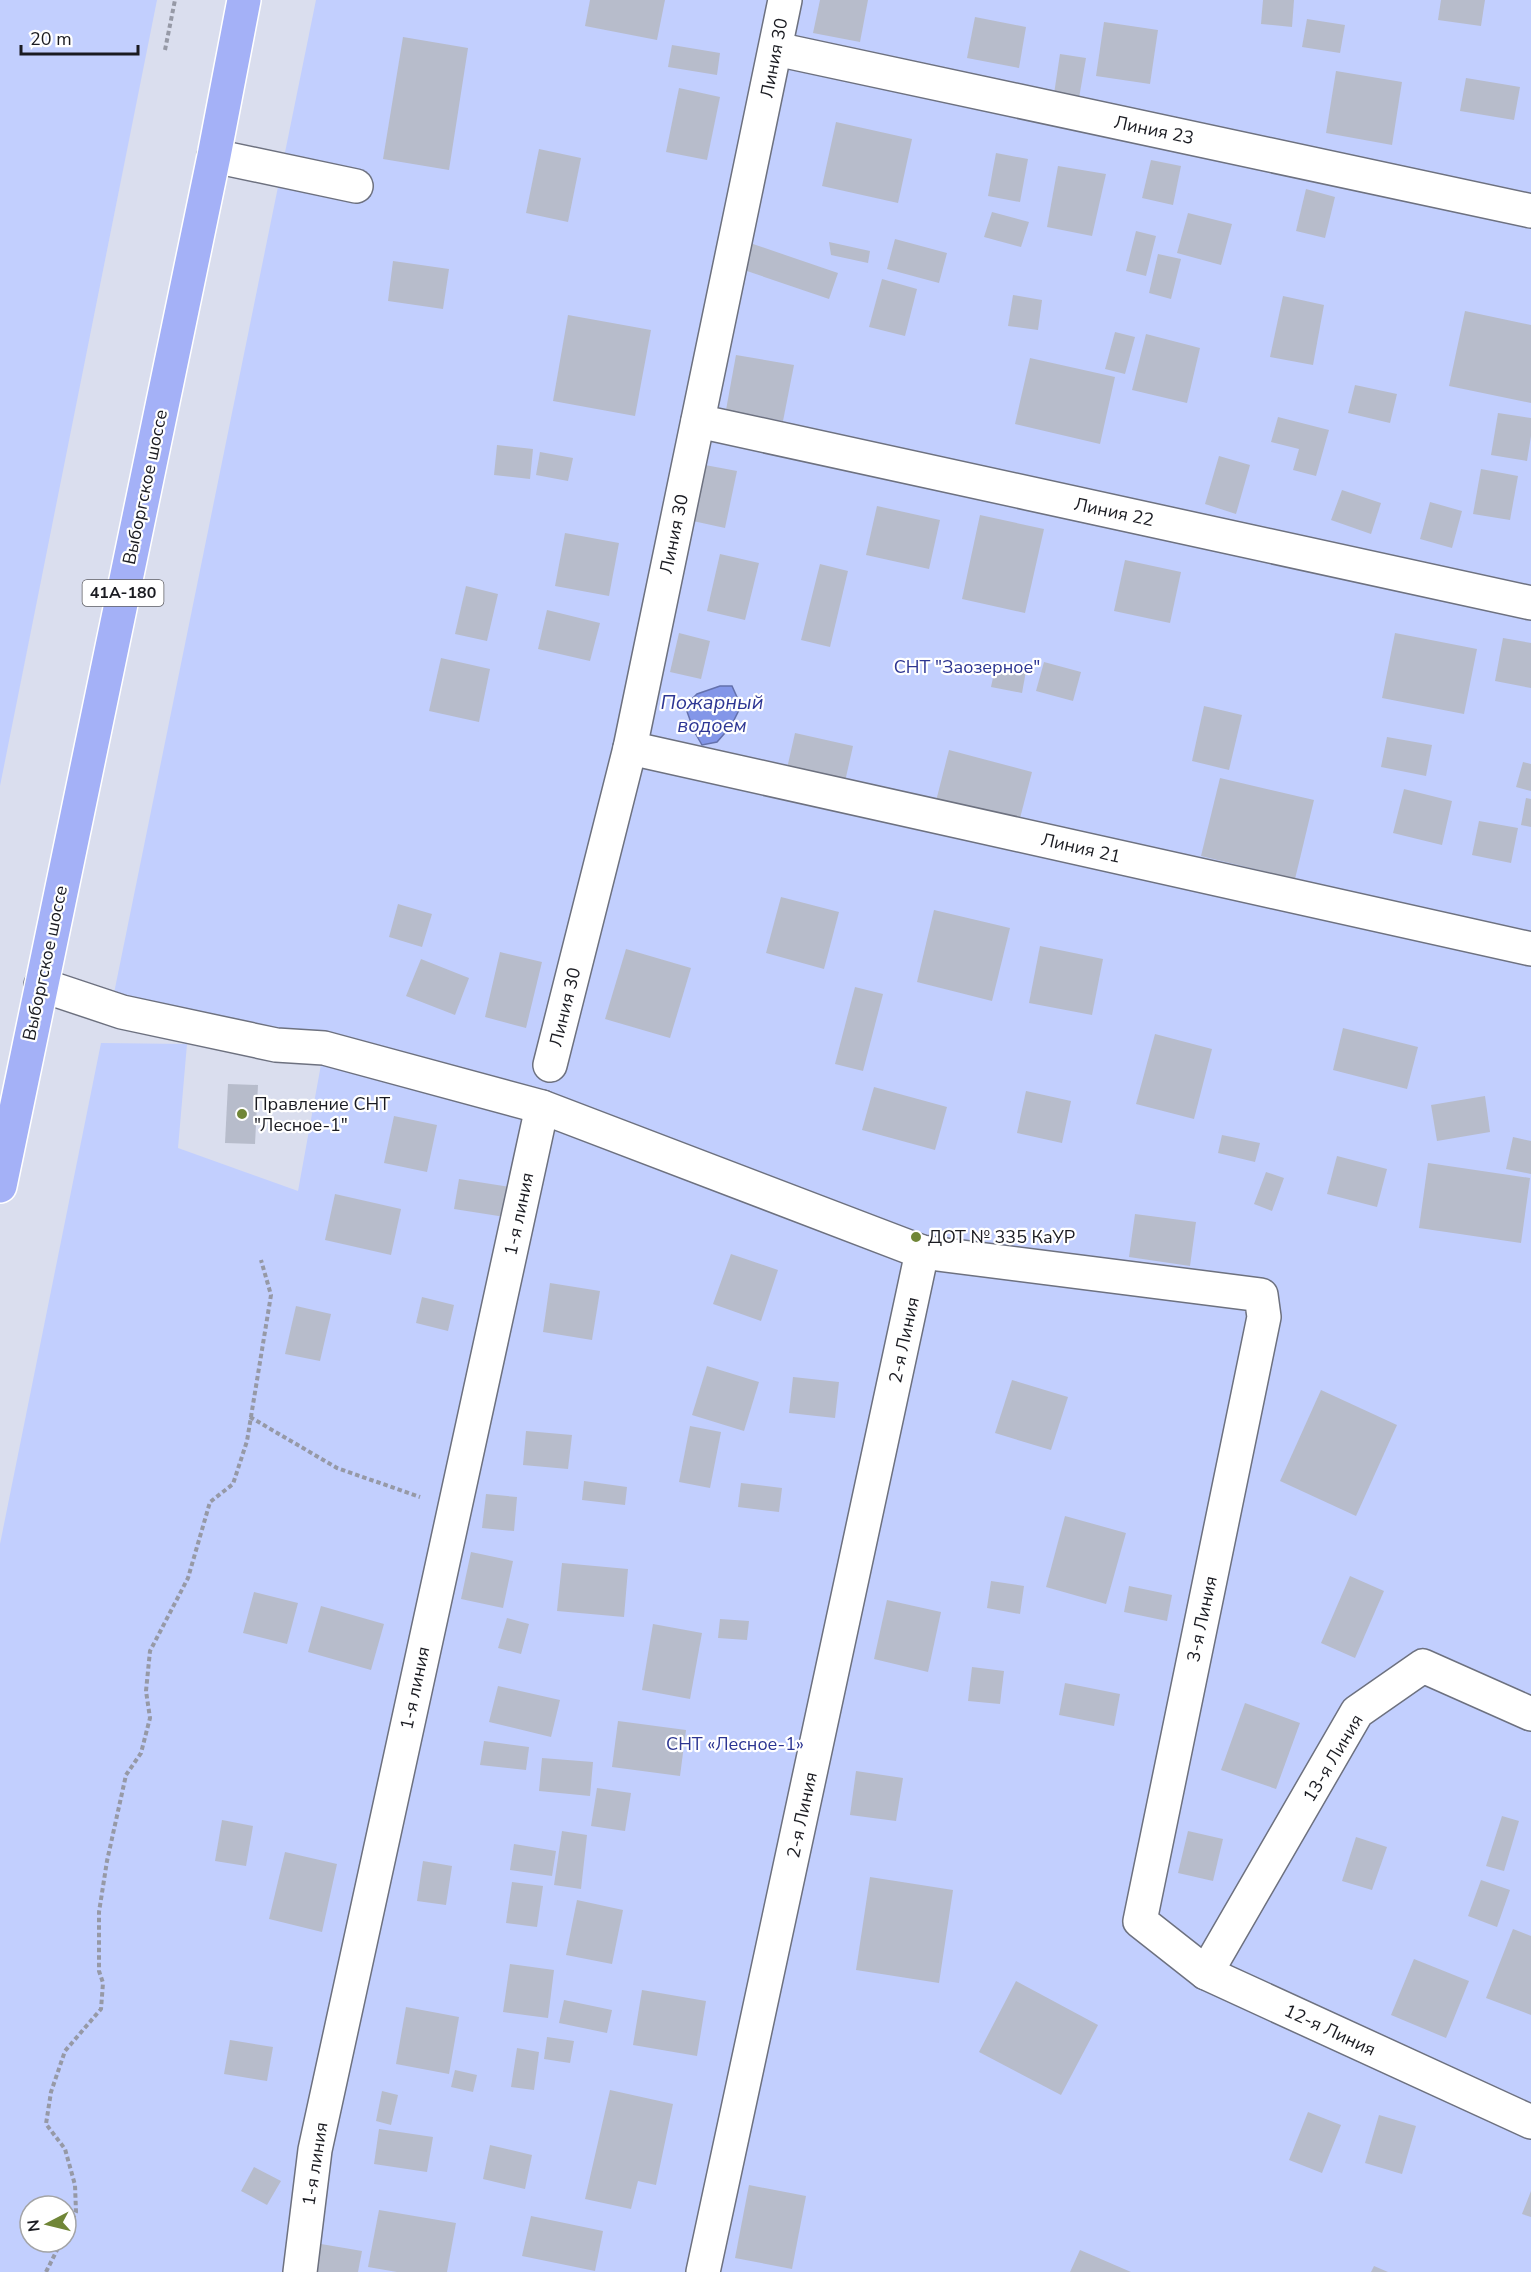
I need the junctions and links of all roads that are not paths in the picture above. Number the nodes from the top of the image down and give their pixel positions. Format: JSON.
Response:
{"nodes":[{"id":1,"x":244,"y":0,"type":"edge"},
{"id":2,"x":785,"y":0,"type":"edge"},
{"id":3,"x":776,"y":49,"type":"junction"},
{"id":4,"x":214,"y":156,"type":"junction"},
{"id":5,"x":356,"y":186,"type":"dead end"},
{"id":6,"x":1531,"y":210,"type":"edge"},
{"id":7,"x":698,"y":421,"type":"junction"},
{"id":8,"x":1531,"y":603,"type":"edge"},
{"id":9,"x":630,"y":748,"type":"junction"},
{"id":10,"x":1531,"y":949,"type":"edge"},
{"id":11,"x":40,"y":985,"type":"junction"},
{"id":12,"x":550,"y":1065,"type":"dead end"},
{"id":13,"x":542,"y":1107,"type":"junction"},
{"id":14,"x":0,"y":1186,"type":"edge"},
{"id":15,"x":922,"y":1252,"type":"junction"},
{"id":16,"x":1531,"y":1714,"type":"edge"},
{"id":17,"x":1140,"y":1922,"type":"joint"},
{"id":18,"x":1206,"y":1973,"type":"junction"},
{"id":19,"x":1531,"y":2122,"type":"edge"},
{"id":20,"x":300,"y":2272,"type":"edge"},
{"id":21,"x":703,"y":2272,"type":"edge"}],
"edges":[{"from":1,"to":4,"type":"main road","name":"Выборгское шоссе","number":"41А-180"},
{"from":2,"to":3,"type":"street","name":"Линия 30"},
{"from":3,"to":6,"type":"street","name":"Линия 23"},
{"from":3,"to":7,"type":"street","name":"Линия 30"},
{"from":4,"to":5,"type":"street"},
{"from":4,"to":11,"type":"main road","name":"Выборгское шоссе","number":"41А-180"},
{"from":7,"to":8,"type":"street","name":"Линия 22"},
{"from":7,"to":9,"type":"street","name":"Линия 30"},
{"from":9,"to":10,"type":"street","name":"Линия 21"},
{"from":9,"to":12,"type":"street","name":"Линия 30"},
{"from":11,"to":13,"type":"street"},
{"from":11,"to":14,"type":"main road","name":"Выборгское шоссе","number":"41А-180"},
{"from":13,"to":15,"type":"street"},
{"from":13,"to":20,"type":"street","name":"1-я линия"},
{"from":15,"to":17,"type":"street","name":"3-я Линия"},
{"from":15,"to":21,"type":"street","name":"2-я Линия"},
{"from":16,"to":18,"type":"street","name":"13-я Линия"},
{"from":17,"to":18,"type":"street","name":"12-я Линия"},
{"from":18,"to":19,"type":"street","name":"12-я Линия"}]}
